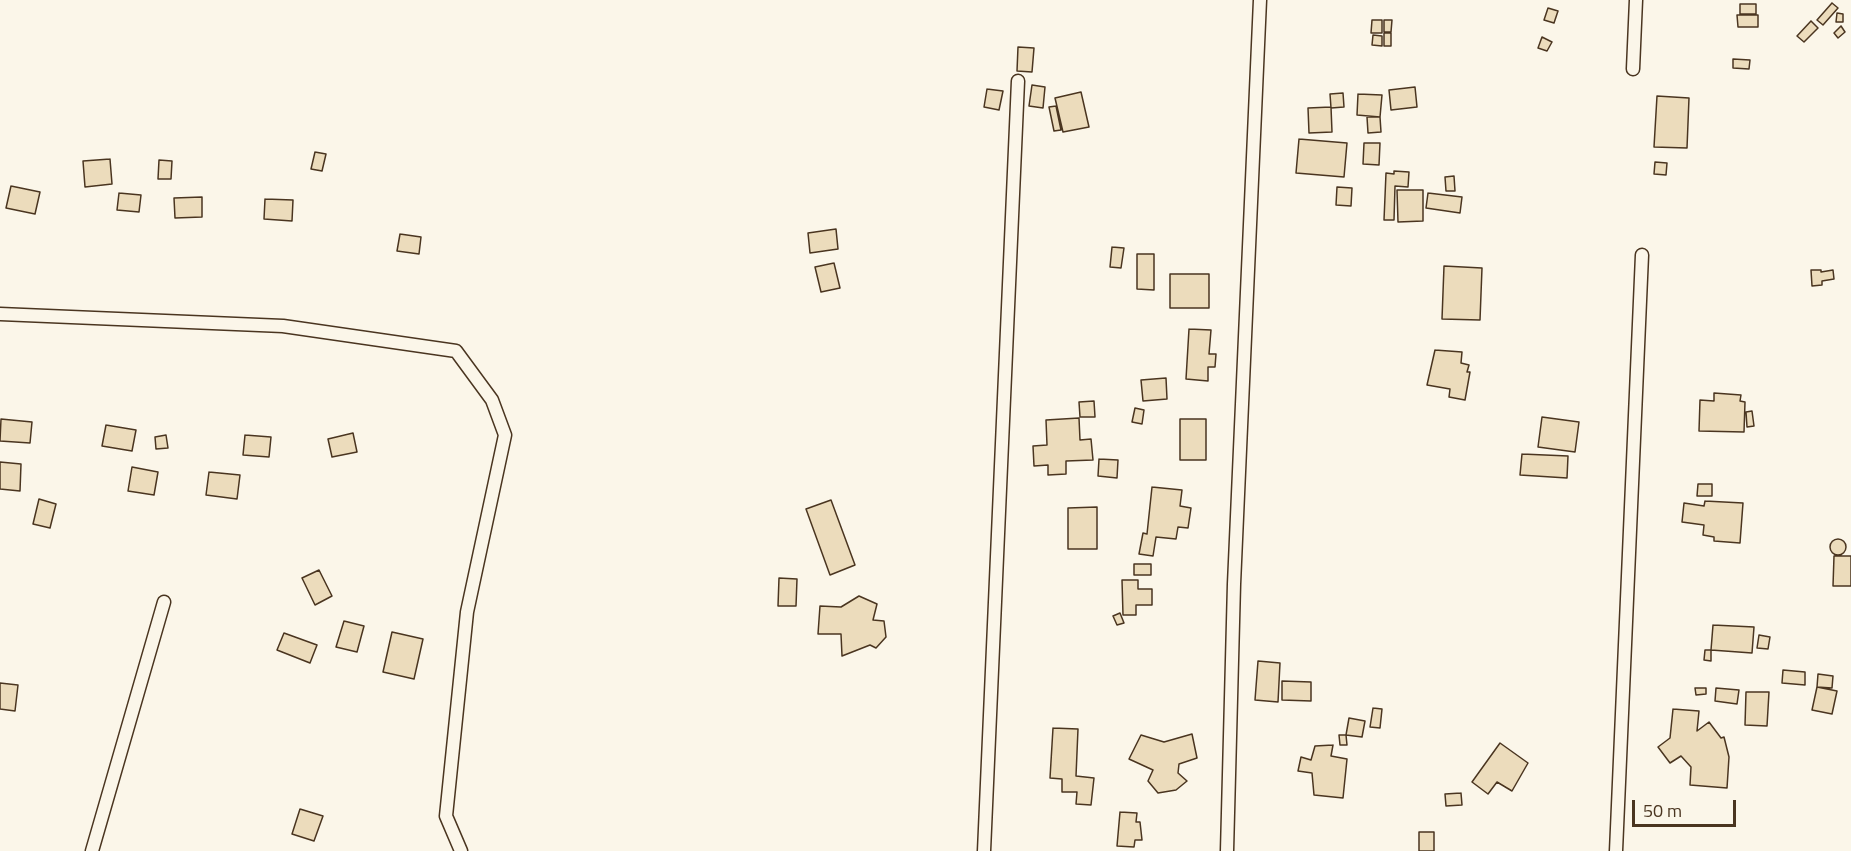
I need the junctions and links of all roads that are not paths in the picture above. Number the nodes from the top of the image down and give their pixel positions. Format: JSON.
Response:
{"nodes":[{"id":1,"x":1260,"y":0,"type":"edge"},
{"id":2,"x":1636,"y":0,"type":"edge"},
{"id":3,"x":1633,"y":69,"type":"dead end"},
{"id":4,"x":1018,"y":81,"type":"dead end"},
{"id":5,"x":1642,"y":255,"type":"dead end"},
{"id":6,"x":0,"y":314,"type":"edge"},
{"id":7,"x":164,"y":602,"type":"dead end"},
{"id":8,"x":92,"y":851,"type":"edge"},
{"id":9,"x":461,"y":851,"type":"edge"},
{"id":10,"x":984,"y":851,"type":"edge"},
{"id":11,"x":1227,"y":851,"type":"edge"},
{"id":12,"x":1616,"y":851,"type":"edge"}],
"edges":[{"from":1,"to":11,"type":"street"},
{"from":2,"to":3,"type":"street"},
{"from":4,"to":10,"type":"street"},
{"from":5,"to":12,"type":"street"},
{"from":6,"to":9,"type":"street"},
{"from":7,"to":8,"type":"street"}]}
